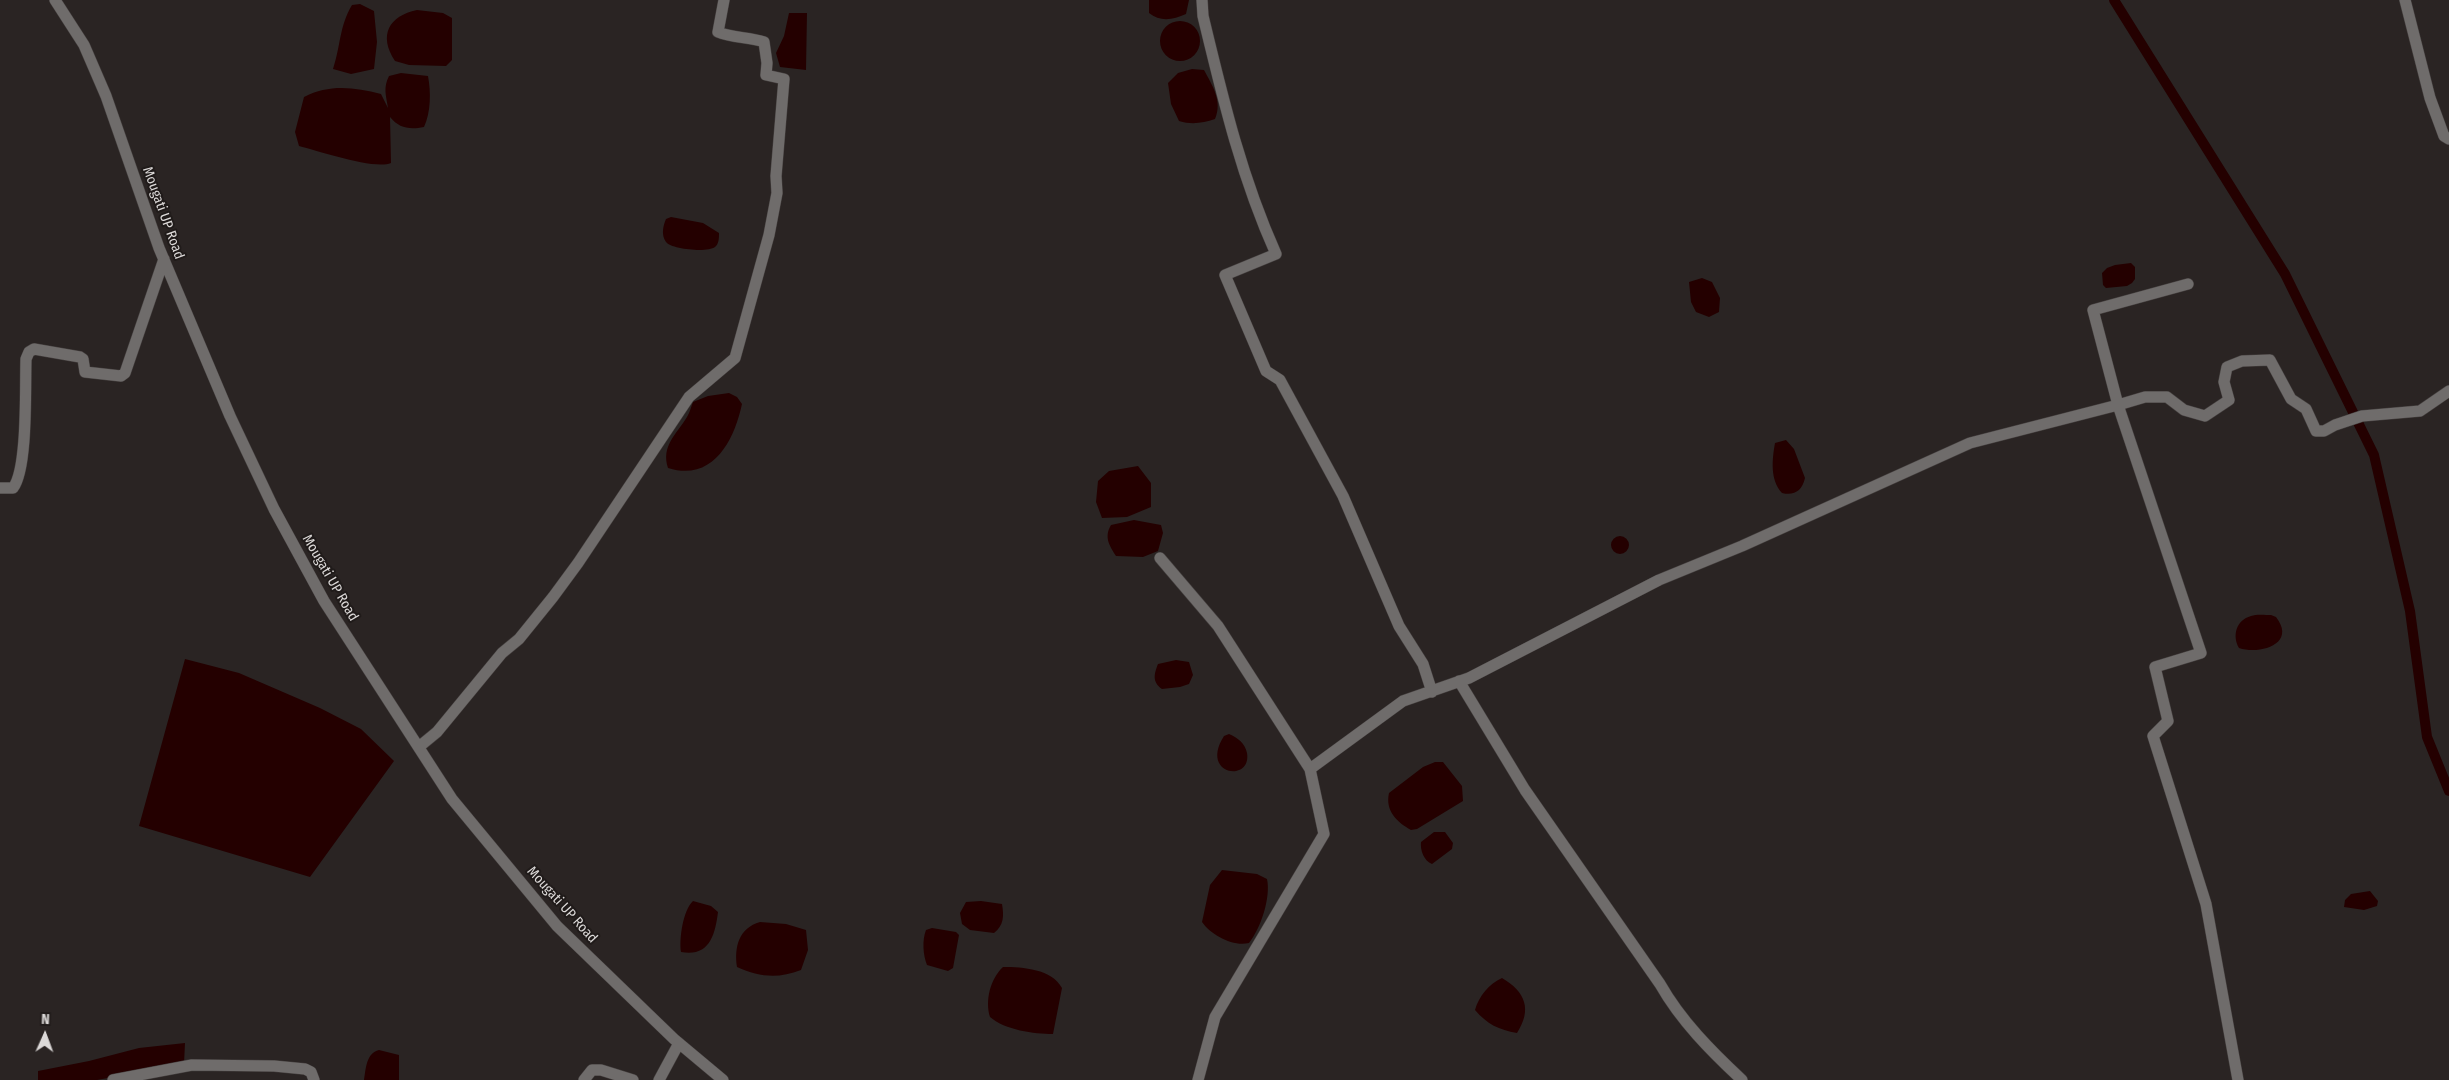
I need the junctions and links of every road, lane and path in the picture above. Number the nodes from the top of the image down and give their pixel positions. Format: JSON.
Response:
{"nodes":[{"id":1,"x":55,"y":0,"type":"edge"},
{"id":2,"x":724,"y":0,"type":"edge"},
{"id":3,"x":1202,"y":0,"type":"edge"},
{"id":4,"x":2405,"y":0,"type":"edge"},
{"id":5,"x":2449,"y":139,"type":"edge"},
{"id":6,"x":164,"y":259,"type":"junction"},
{"id":7,"x":2188,"y":284,"type":"dead end"},
{"id":8,"x":2449,"y":391,"type":"edge"},
{"id":9,"x":2118,"y":404,"type":"junction"},
{"id":10,"x":0,"y":488,"type":"edge"},
{"id":11,"x":1160,"y":558,"type":"dead end"},
{"id":12,"x":1460,"y":681,"type":"junction"},
{"id":13,"x":1432,"y":692,"type":"junction"},
{"id":14,"x":420,"y":746,"type":"junction"},
{"id":15,"x":1310,"y":769,"type":"junction"},
{"id":16,"x":679,"y":1043,"type":"junction"},
{"id":17,"x":113,"y":1080,"type":"edge"},
{"id":18,"x":314,"y":1080,"type":"edge"},
{"id":19,"x":584,"y":1080,"type":"edge"},
{"id":20,"x":633,"y":1080,"type":"edge"},
{"id":21,"x":659,"y":1080,"type":"edge"},
{"id":22,"x":723,"y":1080,"type":"edge"},
{"id":23,"x":1198,"y":1080,"type":"edge"},
{"id":24,"x":1742,"y":1080,"type":"edge"},
{"id":25,"x":2238,"y":1080,"type":"edge"}],
"edges":[{"from":1,"to":6,"type":"street","name":"Mougati UP Road"},
{"from":2,"to":14,"type":"street"},
{"from":3,"to":13,"type":"street"},
{"from":4,"to":5,"type":"street"},
{"from":6,"to":10,"type":"street"},
{"from":6,"to":14,"type":"street","name":"Mougati UP Road"},
{"from":7,"to":9,"type":"street"},
{"from":8,"to":9,"type":"street"},
{"from":9,"to":12,"type":"street"},
{"from":9,"to":25,"type":"street"},
{"from":11,"to":15,"type":"street"},
{"from":12,"to":13,"type":"street"},
{"from":12,"to":24,"type":"street"},
{"from":13,"to":15,"type":"street"},
{"from":14,"to":16,"type":"street","name":"Mougati UP Road"},
{"from":15,"to":23,"type":"street"},
{"from":16,"to":21,"type":"street"},
{"from":16,"to":22,"type":"street","name":"Mougati UP Road"},
{"from":17,"to":18,"type":"street"},
{"from":19,"to":20,"type":"street"}]}
